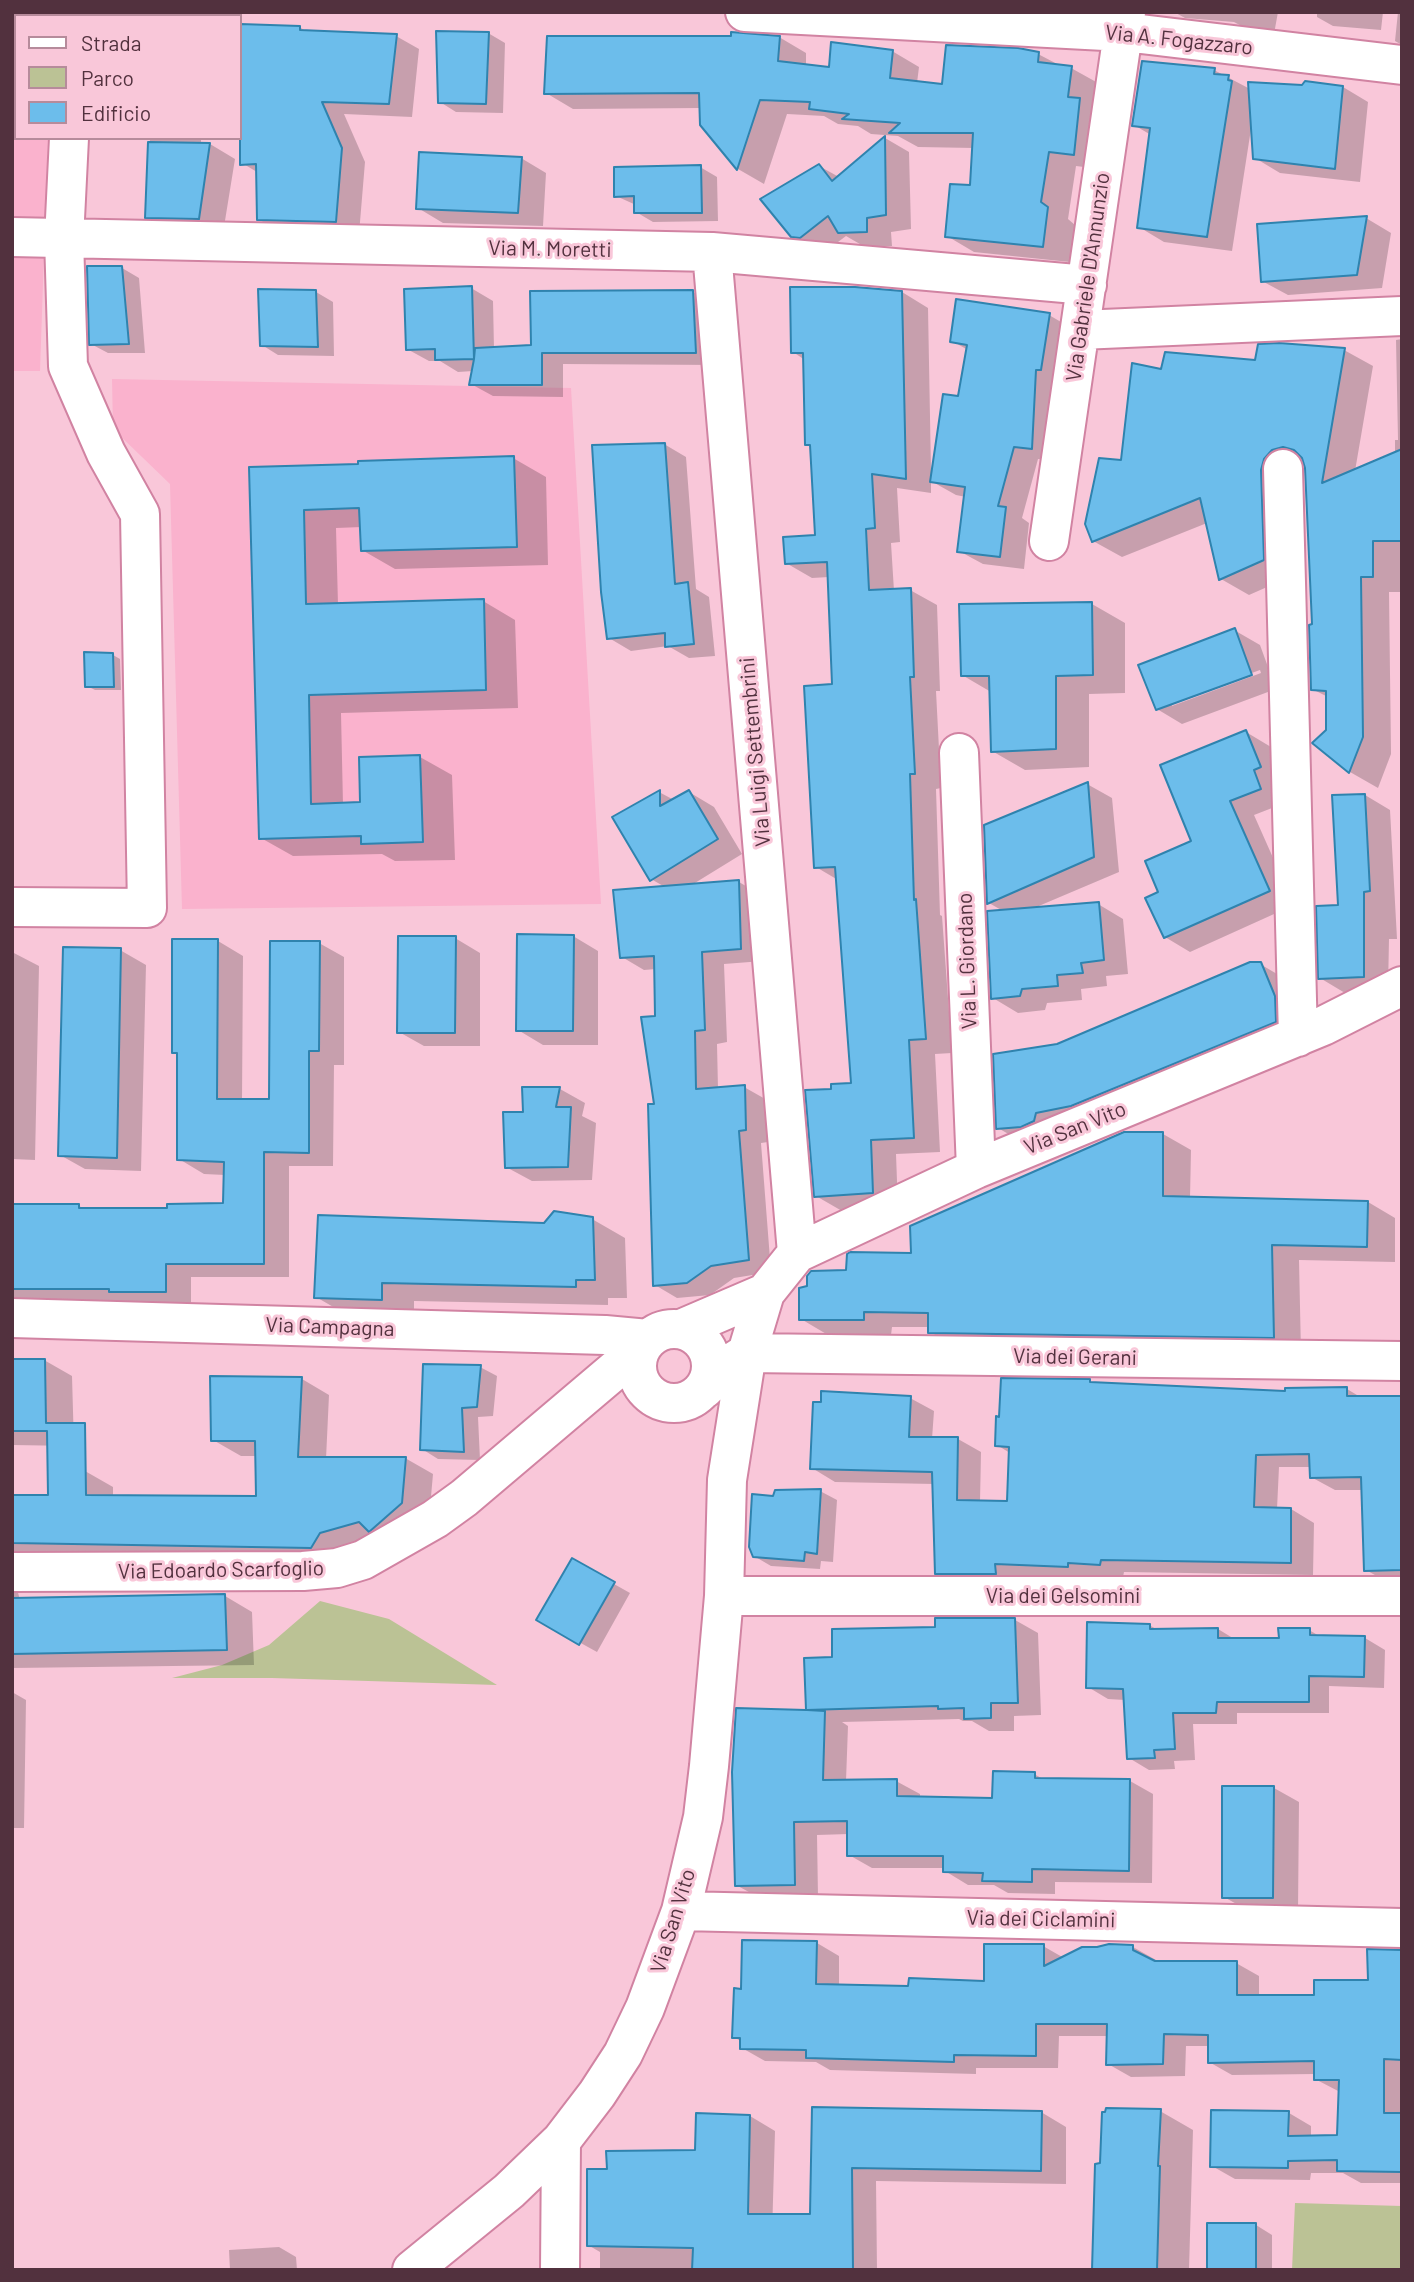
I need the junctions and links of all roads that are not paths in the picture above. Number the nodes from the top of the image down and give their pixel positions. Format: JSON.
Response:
{"nodes":[{"id":1,"x":745,"y":12,"type":"edge"},
{"id":2,"x":1125,"y":22,"type":"edge"},
{"id":3,"x":1402,"y":65,"type":"edge"},
{"id":4,"x":69,"y":140,"type":"edge"},
{"id":5,"x":12,"y":237,"type":"edge"},
{"id":6,"x":64,"y":239,"type":"junction"},
{"id":7,"x":712,"y":252,"type":"junction"},
{"id":8,"x":1087,"y":285,"type":"junction"},
{"id":9,"x":1402,"y":316,"type":"edge"},
{"id":10,"x":1080,"y":331,"type":"junction"},
{"id":11,"x":1283,"y":469,"type":"dead end"},
{"id":12,"x":1049,"y":541,"type":"dead end"},
{"id":13,"x":959,"y":753,"type":"dead end"},
{"id":14,"x":12,"y":907,"type":"edge"},
{"id":15,"x":1402,"y":986,"type":"edge"},
{"id":16,"x":1298,"y":1037,"type":"junction"},
{"id":17,"x":976,"y":1170,"type":"junction"},
{"id":18,"x":797,"y":1252,"type":"junction"},
{"id":19,"x":765,"y":1293,"type":"junction"},
{"id":20,"x":12,"y":1318,"type":"edge"},
{"id":21,"x":1402,"y":1361,"type":"edge"},
{"id":22,"x":693,"y":1369,"type":"junction"},
{"id":23,"x":584,"y":1398,"type":"junction"},
{"id":24,"x":727,"y":1480,"type":"junction"},
{"id":25,"x":12,"y":1572,"type":"edge"},
{"id":26,"x":724,"y":1595,"type":"junction"},
{"id":27,"x":1402,"y":1596,"type":"edge"},
{"id":28,"x":681,"y":1911,"type":"junction"},
{"id":29,"x":1402,"y":1928,"type":"edge"},
{"id":30,"x":561,"y":2141,"type":"junction"},
{"id":31,"x":412,"y":2270,"type":"edge"},
{"id":32,"x":560,"y":2270,"type":"edge"}],
"edges":[{"from":1,"to":2,"type":"street","name":"Via A. Fogazzaro"},
{"from":2,"to":3,"type":"street","name":"Via A. Fogazzaro"},
{"from":2,"to":8,"type":"street","name":"Via Gabriele D'Annunzio"},
{"from":4,"to":6,"type":"street"},
{"from":5,"to":6,"type":"street","name":"Via M. Moretti"},
{"from":6,"to":7,"type":"street","name":"Via M. Moretti"},
{"from":6,"to":14,"type":"street"},
{"from":7,"to":8,"type":"street","name":"Via M. Moretti"},
{"from":7,"to":18,"type":"street","name":"Via Luigi Settembrini"},
{"from":8,"to":10,"type":"street","name":"Via Gabriele D'Annunzio"},
{"from":9,"to":10,"type":"street"},
{"from":10,"to":12,"type":"street","name":"Via Gabriele D'Annunzio"},
{"from":11,"to":16,"type":"street"},
{"from":13,"to":17,"type":"street","name":"Via L. Giordano"},
{"from":15,"to":16,"type":"street","name":"Via San Vito"},
{"from":16,"to":17,"type":"street","name":"Via San Vito"},
{"from":17,"to":18,"type":"street","name":"Via San Vito"},
{"from":18,"to":19,"type":"street","name":"Via San Vito"},
{"from":19,"to":22,"type":"street","name":"Via San Vito"},
{"from":19,"to":22,"type":"street","name":"Via San Vito"},
{"from":20,"to":22,"type":"street","name":"Via Campagna"},
{"from":21,"to":22,"type":"street","name":"Via dei Gerani"},
{"from":22,"to":23,"type":"street"},
{"from":22,"to":23,"type":"street","name":"Via Edoardo Scarfoglio"},
{"from":22,"to":24,"type":"street","name":"Via San Vito"},
{"from":22,"to":24,"type":"street","name":"Via San Vito"},
{"from":23,"to":25,"type":"street","name":"Via Edoardo Scarfoglio"},
{"from":24,"to":26,"type":"street","name":"Via San Vito"},
{"from":26,"to":27,"type":"street","name":"Via dei Gelsomini"},
{"from":26,"to":28,"type":"street","name":"Via San Vito"},
{"from":28,"to":29,"type":"street","name":"Via dei Ciclamini"},
{"from":28,"to":30,"type":"street","name":"Via San Vito"},
{"from":30,"to":31,"type":"street","name":"Via San Vito"},
{"from":30,"to":32,"type":"street"}]}
